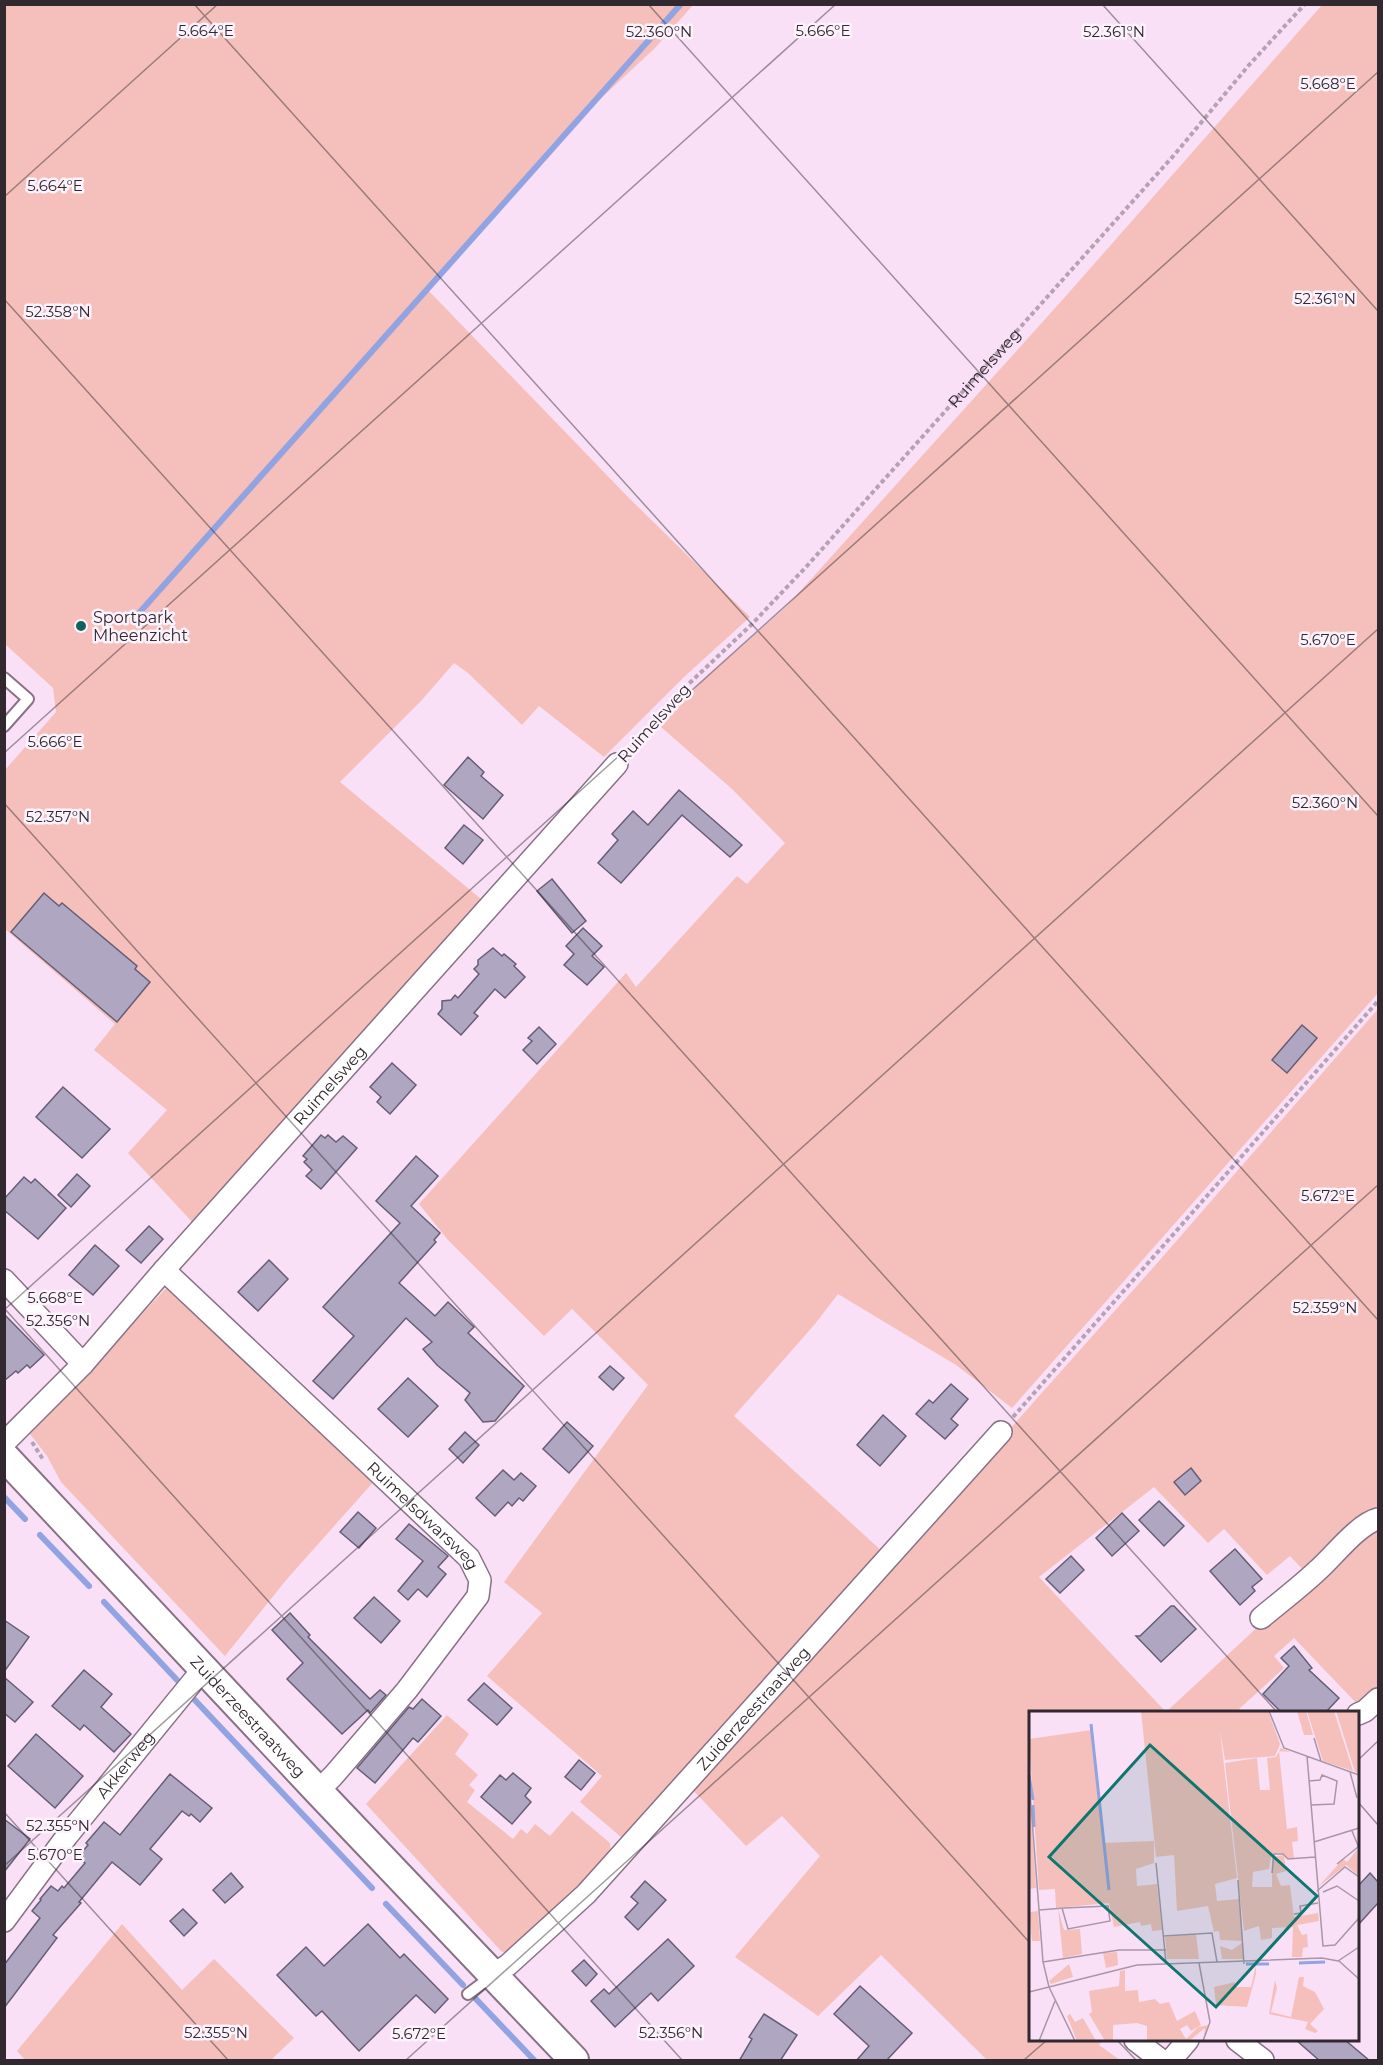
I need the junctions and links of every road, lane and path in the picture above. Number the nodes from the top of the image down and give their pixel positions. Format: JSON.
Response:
{"nodes":[{"id":1,"x":1305,"y":4,"type":"edge"},
{"id":2,"x":4,"y":678,"type":"edge"},
{"id":3,"x":4,"y":726,"type":"edge"},
{"id":4,"x":616,"y":764,"type":"joint"},
{"id":5,"x":1378,"y":1000,"type":"edge"},
{"id":6,"x":164,"y":1270,"type":"junction"},
{"id":7,"x":4,"y":1280,"type":"edge"},
{"id":8,"x":83,"y":1364,"type":"junction"},
{"id":9,"x":1001,"y":1432,"type":"joint"},
{"id":10,"x":4,"y":1443,"type":"edge"},
{"id":11,"x":4,"y":1456,"type":"edge"},
{"id":12,"x":1378,"y":1519,"type":"edge"},
{"id":13,"x":1261,"y":1618,"type":"dead end"},
{"id":14,"x":204,"y":1668,"type":"junction"},
{"id":15,"x":1378,"y":1699,"type":"edge"},
{"id":16,"x":1359,"y":1714,"type":"edge"},
{"id":17,"x":318,"y":1791,"type":"junction"},
{"id":18,"x":4,"y":1921,"type":"edge"},
{"id":19,"x":494,"y":1974,"type":"junction"},
{"id":20,"x":468,"y":1994,"type":"dead end"},
{"id":21,"x":1136,"y":2041,"type":"edge"},
{"id":22,"x":1187,"y":2041,"type":"edge"},
{"id":23,"x":1238,"y":2041,"type":"edge"},
{"id":24,"x":574,"y":2061,"type":"edge"},
{"id":25,"x":1161,"y":2061,"type":"edge"},
{"id":26,"x":1171,"y":2061,"type":"edge"},
{"id":27,"x":1263,"y":2061,"type":"edge"}],
"edges":[{"from":1,"to":4,"type":"path","name":"Ruimelsweg"},
{"from":2,"to":3,"type":"lane"},
{"from":4,"to":6,"type":"street","name":"Ruimelsweg"},
{"from":5,"to":9,"type":"path"},
{"from":6,"to":8,"type":"street","name":"Ruimelsweg"},
{"from":6,"to":17,"type":"street","name":"Ruimelsdwarsweg"},
{"from":7,"to":8,"type":"street"},
{"from":8,"to":10,"type":"street","name":"Ruimelsweg"},
{"from":9,"to":19,"type":"street","name":"Zuiderzeestraatweg"},
{"from":11,"to":14,"type":"main road","name":"Zuiderzeestraatweg"},
{"from":12,"to":13,"type":"street"},
{"from":14,"to":17,"type":"main road","name":"Zuiderzeestraatweg"},
{"from":14,"to":18,"type":"street","name":"Akkerweg"},
{"from":15,"to":16,"type":"street"},
{"from":17,"to":19,"type":"main road","name":"Zuiderzeestraatweg"},
{"from":19,"to":20,"type":"lane"},
{"from":19,"to":24,"type":"main road","name":"Zuiderzeestraatweg"},
{"from":21,"to":25,"type":"street"},
{"from":22,"to":26,"type":"street"},
{"from":23,"to":27,"type":"street"}]}
